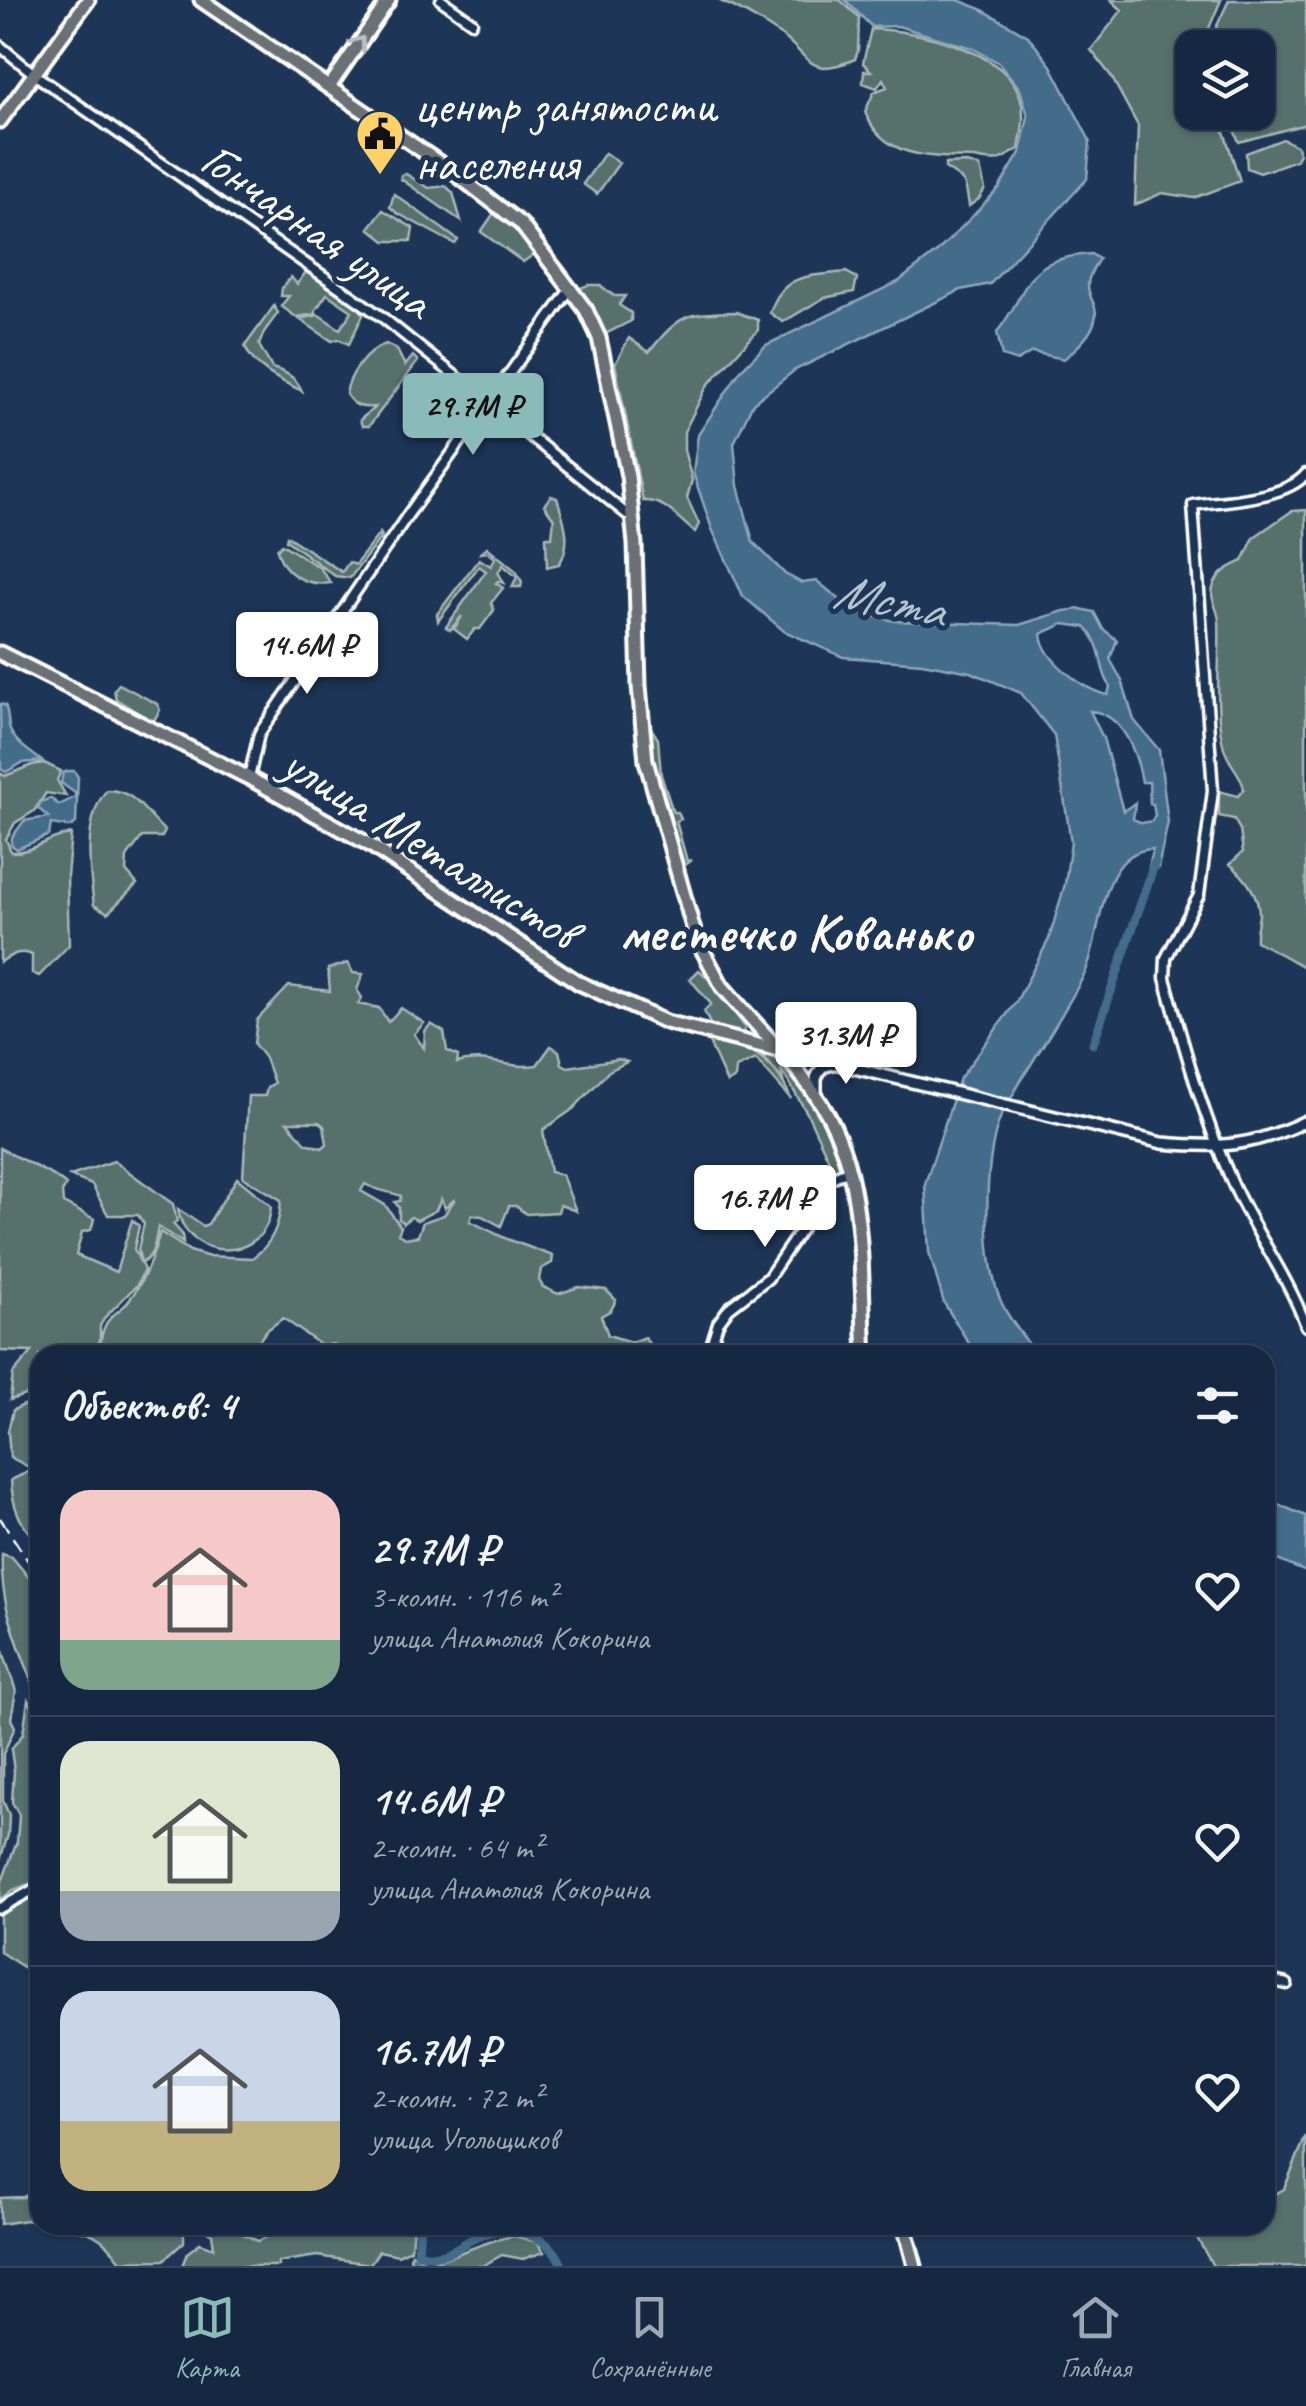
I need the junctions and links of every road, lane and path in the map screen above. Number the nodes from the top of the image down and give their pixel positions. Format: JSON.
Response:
{"nodes":[{"id":1,"x":88,"y":0,"type":"edge"},
{"id":2,"x":202,"y":0,"type":"edge"},
{"id":3,"x":389,"y":0,"type":"edge"},
{"id":4,"x":440,"y":0,"type":"edge"},
{"id":5,"x":472,"y":22,"type":"dead end"},
{"id":6,"x":0,"y":46,"type":"edge"},
{"id":7,"x":34,"y":74,"type":"junction"},
{"id":8,"x":329,"y":86,"type":"junction"},
{"id":9,"x":0,"y":120,"type":"edge"},
{"id":10,"x":571,"y":288,"type":"junction"},
{"id":11,"x":490,"y":402,"type":"junction"},
{"id":12,"x":1306,"y":474,"type":"edge"},
{"id":13,"x":633,"y":518,"type":"junction"},
{"id":14,"x":0,"y":653,"type":"edge"},
{"id":15,"x":249,"y":778,"type":"junction"},
{"id":16,"x":778,"y":1050,"type":"junction"},
{"id":17,"x":834,"y":1064,"type":"junction"},
{"id":18,"x":816,"y":1096,"type":"junction"},
{"id":19,"x":1306,"y":1121,"type":"edge"},
{"id":20,"x":1218,"y":1147,"type":"junction"},
{"id":21,"x":849,"y":1170,"type":"junction"},
{"id":22,"x":1306,"y":1326,"type":"edge"},
{"id":23,"x":709,"y":1345,"type":"edge"},
{"id":24,"x":864,"y":1345,"type":"edge"},
{"id":25,"x":30,"y":1892,"type":"edge"},
{"id":26,"x":0,"y":1908,"type":"edge"},
{"id":27,"x":1275,"y":1981,"type":"edge"},
{"id":28,"x":1286,"y":1984,"type":"dead end"},
{"id":29,"x":907,"y":2235,"type":"edge"},
{"id":30,"x":915,"y":2266,"type":"edge"}],
"edges":[{"from":1,"to":7,"type":"main road"},
{"from":2,"to":8,"type":"main road"},
{"from":8,"to":3,"type":"main road","one_way":true},
{"from":4,"to":5,"type":"street"},
{"from":6,"to":7,"type":"street","name":"Гончарная улица"},
{"from":7,"to":9,"type":"main road"},
{"from":7,"to":11,"type":"street","name":"Гончарная улица"},
{"from":8,"to":10,"type":"main road"},
{"from":10,"to":11,"type":"street"},
{"from":10,"to":13,"type":"main road"},
{"from":11,"to":13,"type":"street","name":"Гончарная улица"},
{"from":11,"to":15,"type":"street"},
{"from":12,"to":20,"type":"street"},
{"from":13,"to":16,"type":"main road"},
{"from":14,"to":15,"type":"main road","name":"улица Металлистов"},
{"from":15,"to":16,"type":"main road","name":"улица Металлистов"},
{"from":16,"to":17,"type":"main road"},
{"from":16,"to":18,"type":"main road"},
{"from":17,"to":18,"type":"main road"},
{"from":17,"to":20,"type":"main road"},
{"from":18,"to":21,"type":"main road"},
{"from":19,"to":20,"type":"main road"},
{"from":20,"to":22,"type":"street"},
{"from":21,"to":23,"type":"street"},
{"from":21,"to":24,"type":"main road"},
{"from":25,"to":26,"type":"street"},
{"from":27,"to":28,"type":"street"},
{"from":29,"to":30,"type":"main road"}]}
